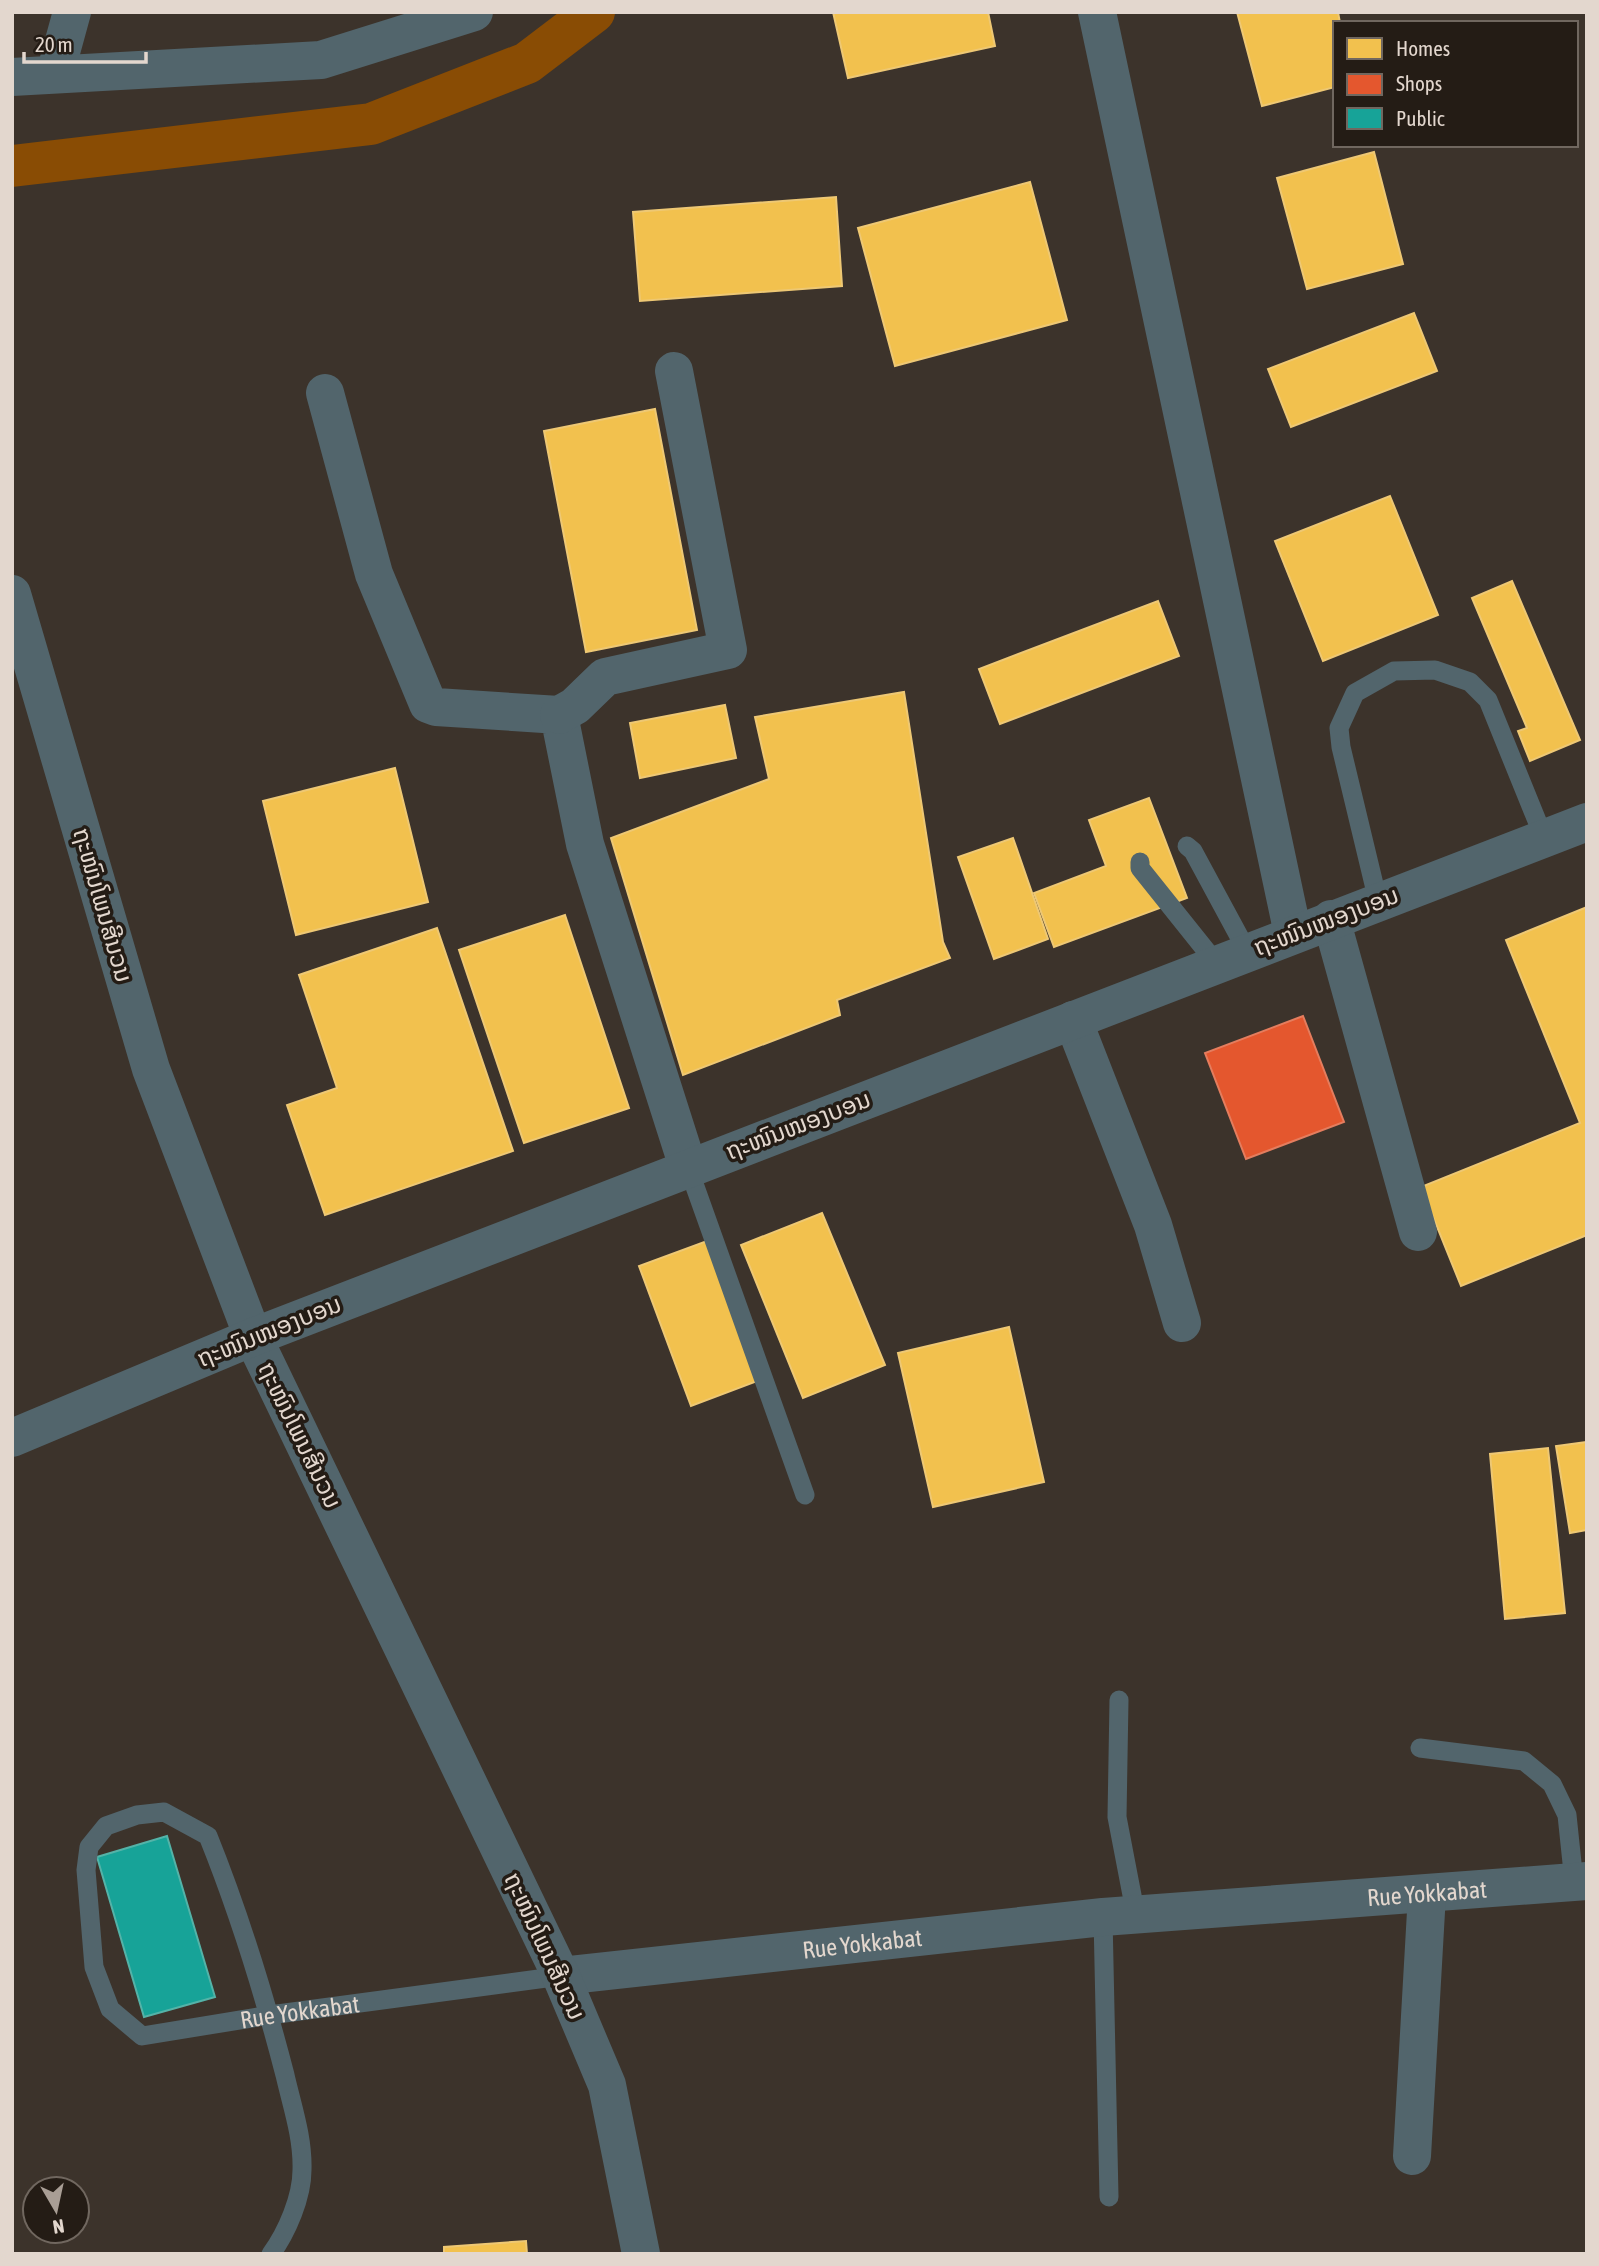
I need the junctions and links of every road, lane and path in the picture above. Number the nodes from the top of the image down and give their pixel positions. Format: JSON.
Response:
{"nodes":[{"id":1,"x":72,"y":12,"type":"edge"},
{"id":2,"x":474,"y":12,"type":"edge"},
{"id":3,"x":1097,"y":12,"type":"edge"},
{"id":4,"x":440,"y":19,"type":"edge"},
{"id":5,"x":55,"y":74,"type":"junction"},
{"id":6,"x":12,"y":77,"type":"edge"},
{"id":7,"x":674,"y":371,"type":"dead end"},
{"id":8,"x":325,"y":393,"type":"dead end"},
{"id":9,"x":12,"y":594,"type":"edge"},
{"id":10,"x":559,"y":715,"type":"junction"},
{"id":11,"x":1587,"y":822,"type":"edge"},
{"id":12,"x":1544,"y":838,"type":"junction"},
{"id":13,"x":1187,"y":846,"type":"dead end"},
{"id":14,"x":1140,"y":862,"type":"dead end"},
{"id":15,"x":1378,"y":901,"type":"junction"},
{"id":16,"x":1331,"y":919,"type":"junction"},
{"id":17,"x":1293,"y":934,"type":"junction"},
{"id":18,"x":1232,"y":957,"type":"junction"},
{"id":19,"x":1073,"y":1020,"type":"junction"},
{"id":20,"x":688,"y":1167,"type":"junction"},
{"id":21,"x":1418,"y":1232,"type":"dead end"},
{"id":22,"x":1182,"y":1323,"type":"dead end"},
{"id":23,"x":253,"y":1337,"type":"junction"},
{"id":24,"x":12,"y":1438,"type":"edge"},
{"id":25,"x":805,"y":1495,"type":"dead end"},
{"id":26,"x":1119,"y":1700,"type":"dead end"},
{"id":27,"x":1420,"y":1748,"type":"dead end"},
{"id":28,"x":1580,"y":1881,"type":"edge"},
{"id":29,"x":1427,"y":1894,"type":"junction"},
{"id":30,"x":1120,"y":1917,"type":"junction"},
{"id":31,"x":561,"y":1976,"type":"junction"},
{"id":32,"x":270,"y":2015,"type":"junction"},
{"id":33,"x":1412,"y":2156,"type":"dead end"},
{"id":34,"x":1109,"y":2197,"type":"dead end"},
{"id":35,"x":271,"y":2254,"type":"edge"},
{"id":36,"x":641,"y":2254,"type":"edge"}],
"edges":[{"from":1,"to":5,"type":"street"},
{"from":2,"to":4,"type":"street"},
{"from":3,"to":17,"type":"street"},
{"from":4,"to":5,"type":"street"},
{"from":5,"to":6,"type":"street"},
{"from":7,"to":10,"type":"street"},
{"from":8,"to":10,"type":"street"},
{"from":9,"to":23,"type":"street","name":"ຖະໜົນໂພນສີນວນ"},
{"from":10,"to":20,"type":"street"},
{"from":11,"to":12,"type":"street","name":"ຖະໜົນໜອງບອນ"},
{"from":12,"to":15,"type":"street","name":"ຖະໜົນໜອງບອນ"},
{"from":12,"to":15,"type":"lane"},
{"from":13,"to":18,"type":"lane"},
{"from":14,"to":18,"type":"lane"},
{"from":15,"to":16,"type":"street","name":"ຖະໜົນໜອງບອນ"},
{"from":16,"to":17,"type":"street","name":"ຖະໜົນໜອງບອນ"},
{"from":16,"to":21,"type":"street"},
{"from":17,"to":18,"type":"street","name":"ຖະໜົນໜອງບອນ"},
{"from":18,"to":19,"type":"street","name":"ຖະໜົນໜອງບອນ"},
{"from":19,"to":20,"type":"street","name":"ຖະໜົນໜອງບອນ"},
{"from":19,"to":22,"type":"street"},
{"from":20,"to":23,"type":"street","name":"ຖະໜົນໜອງບອນ"},
{"from":20,"to":25,"type":"lane"},
{"from":23,"to":24,"type":"street","name":"ຖະໜົນໜອງບອນ"},
{"from":23,"to":31,"type":"street","name":"ຖະໜົນໂພນສີນວນ"},
{"from":26,"to":30,"type":"lane"},
{"from":27,"to":28,"type":"lane"},
{"from":28,"to":29,"type":"street","name":"Rue Yokkabat"},
{"from":29,"to":30,"type":"street","name":"Rue Yokkabat"},
{"from":29,"to":33,"type":"street"},
{"from":30,"to":31,"type":"street","name":"Rue Yokkabat"},
{"from":30,"to":34,"type":"lane"},
{"from":31,"to":32,"type":"lane","name":"Rue Yokkabat"},
{"from":31,"to":36,"type":"street","name":"ຖະໜົນໂພນສີນວນ"},
{"from":32,"to":32,"type":"lane","name":"Rue Yokkabat"},
{"from":32,"to":35,"type":"lane"}]}
